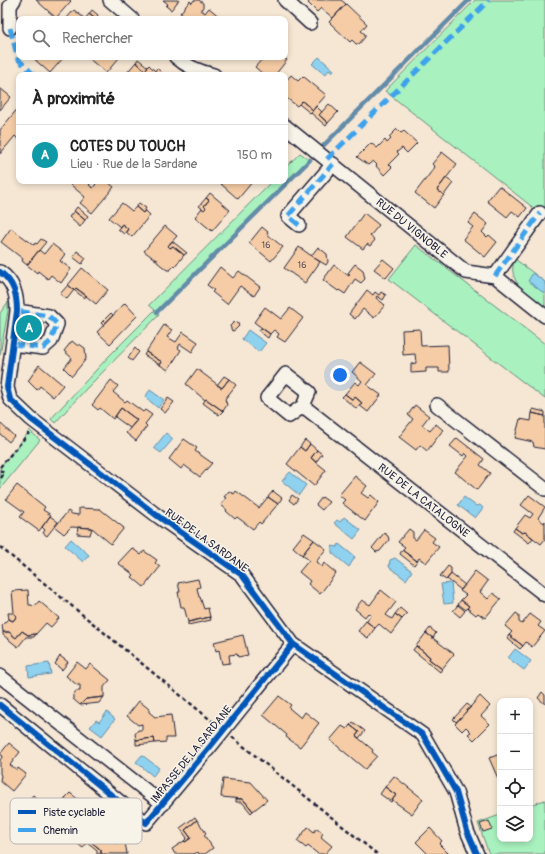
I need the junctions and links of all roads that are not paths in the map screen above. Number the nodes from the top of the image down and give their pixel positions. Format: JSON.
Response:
{"nodes":[{"id":1,"x":14,"y":0,"type":"edge"},
{"id":2,"x":110,"y":0,"type":"edge"},
{"id":3,"x":285,"y":0,"type":"edge"},
{"id":4,"x":129,"y":16,"type":"edge"},
{"id":5,"x":310,"y":23,"type":"dead end"},
{"id":6,"x":10,"y":28,"type":"dead end"},
{"id":7,"x":179,"y":60,"type":"edge"},
{"id":8,"x":201,"y":72,"type":"edge"},
{"id":9,"x":288,"y":128,"type":"edge"},
{"id":10,"x":333,"y":164,"type":"junction"},
{"id":11,"x":540,"y":213,"type":"dead end"},
{"id":12,"x":299,"y":225,"type":"dead end"},
{"id":13,"x":0,"y":272,"type":"edge"},
{"id":14,"x":495,"y":276,"type":"junction"},
{"id":15,"x":17,"y":311,"type":"junction"},
{"id":16,"x":545,"y":316,"type":"edge"},
{"id":17,"x":13,"y":344,"type":"junction"},
{"id":18,"x":3,"y":387,"type":"edge"},
{"id":19,"x":437,"y":405,"type":"dead end"},
{"id":20,"x":303,"y":406,"type":"dead end"},
{"id":21,"x":545,"y":489,"type":"edge"},
{"id":22,"x":545,"y":595,"type":"edge"},
{"id":23,"x":293,"y":644,"type":"junction"},
{"id":24,"x":0,"y":676,"type":"edge"},
{"id":25,"x":0,"y":705,"type":"edge"},
{"id":26,"x":115,"y":798,"type":"edge"},
{"id":27,"x":162,"y":804,"type":"junction"},
{"id":28,"x":142,"y":820,"type":"edge"},
{"id":29,"x":477,"y":854,"type":"edge"}],
"edges":[{"from":1,"to":6,"type":"street"},
{"from":2,"to":4,"type":"street"},
{"from":3,"to":5,"type":"street"},
{"from":7,"to":8,"type":"street"},
{"from":9,"to":10,"type":"street","name":"RUE DU VIGNOBLE"},
{"from":10,"to":12,"type":"street"},
{"from":10,"to":14,"type":"street","name":"RUE DU VIGNOBLE"},
{"from":11,"to":14,"type":"street"},
{"from":13,"to":15,"type":"street","name":"RUE DE LA SARDANE"},
{"from":14,"to":16,"type":"street"},
{"from":15,"to":17,"type":"street","name":"RUE DE LA SARDANE"},
{"from":15,"to":17,"type":"street"},
{"from":17,"to":18,"type":"street","name":"RUE DE LA SARDANE"},
{"from":18,"to":23,"type":"street","name":"RUE DE LA SARDANE"},
{"from":19,"to":21,"type":"street"},
{"from":20,"to":22,"type":"street","name":"RUE DE LA CATALOGNE"},
{"from":23,"to":27,"type":"street","name":"IMPASSE DE LA SARDANE"},
{"from":23,"to":29,"type":"street","name":"RUE DE LA SARDANE"},
{"from":24,"to":27,"type":"street","name":"IMPASSE DE LA SARDANE"},
{"from":25,"to":26,"type":"street","name":"IMPASSE DE LA SARDANE"},
{"from":27,"to":28,"type":"street","name":"IMPASSE DE LA SARDANE"}]}
